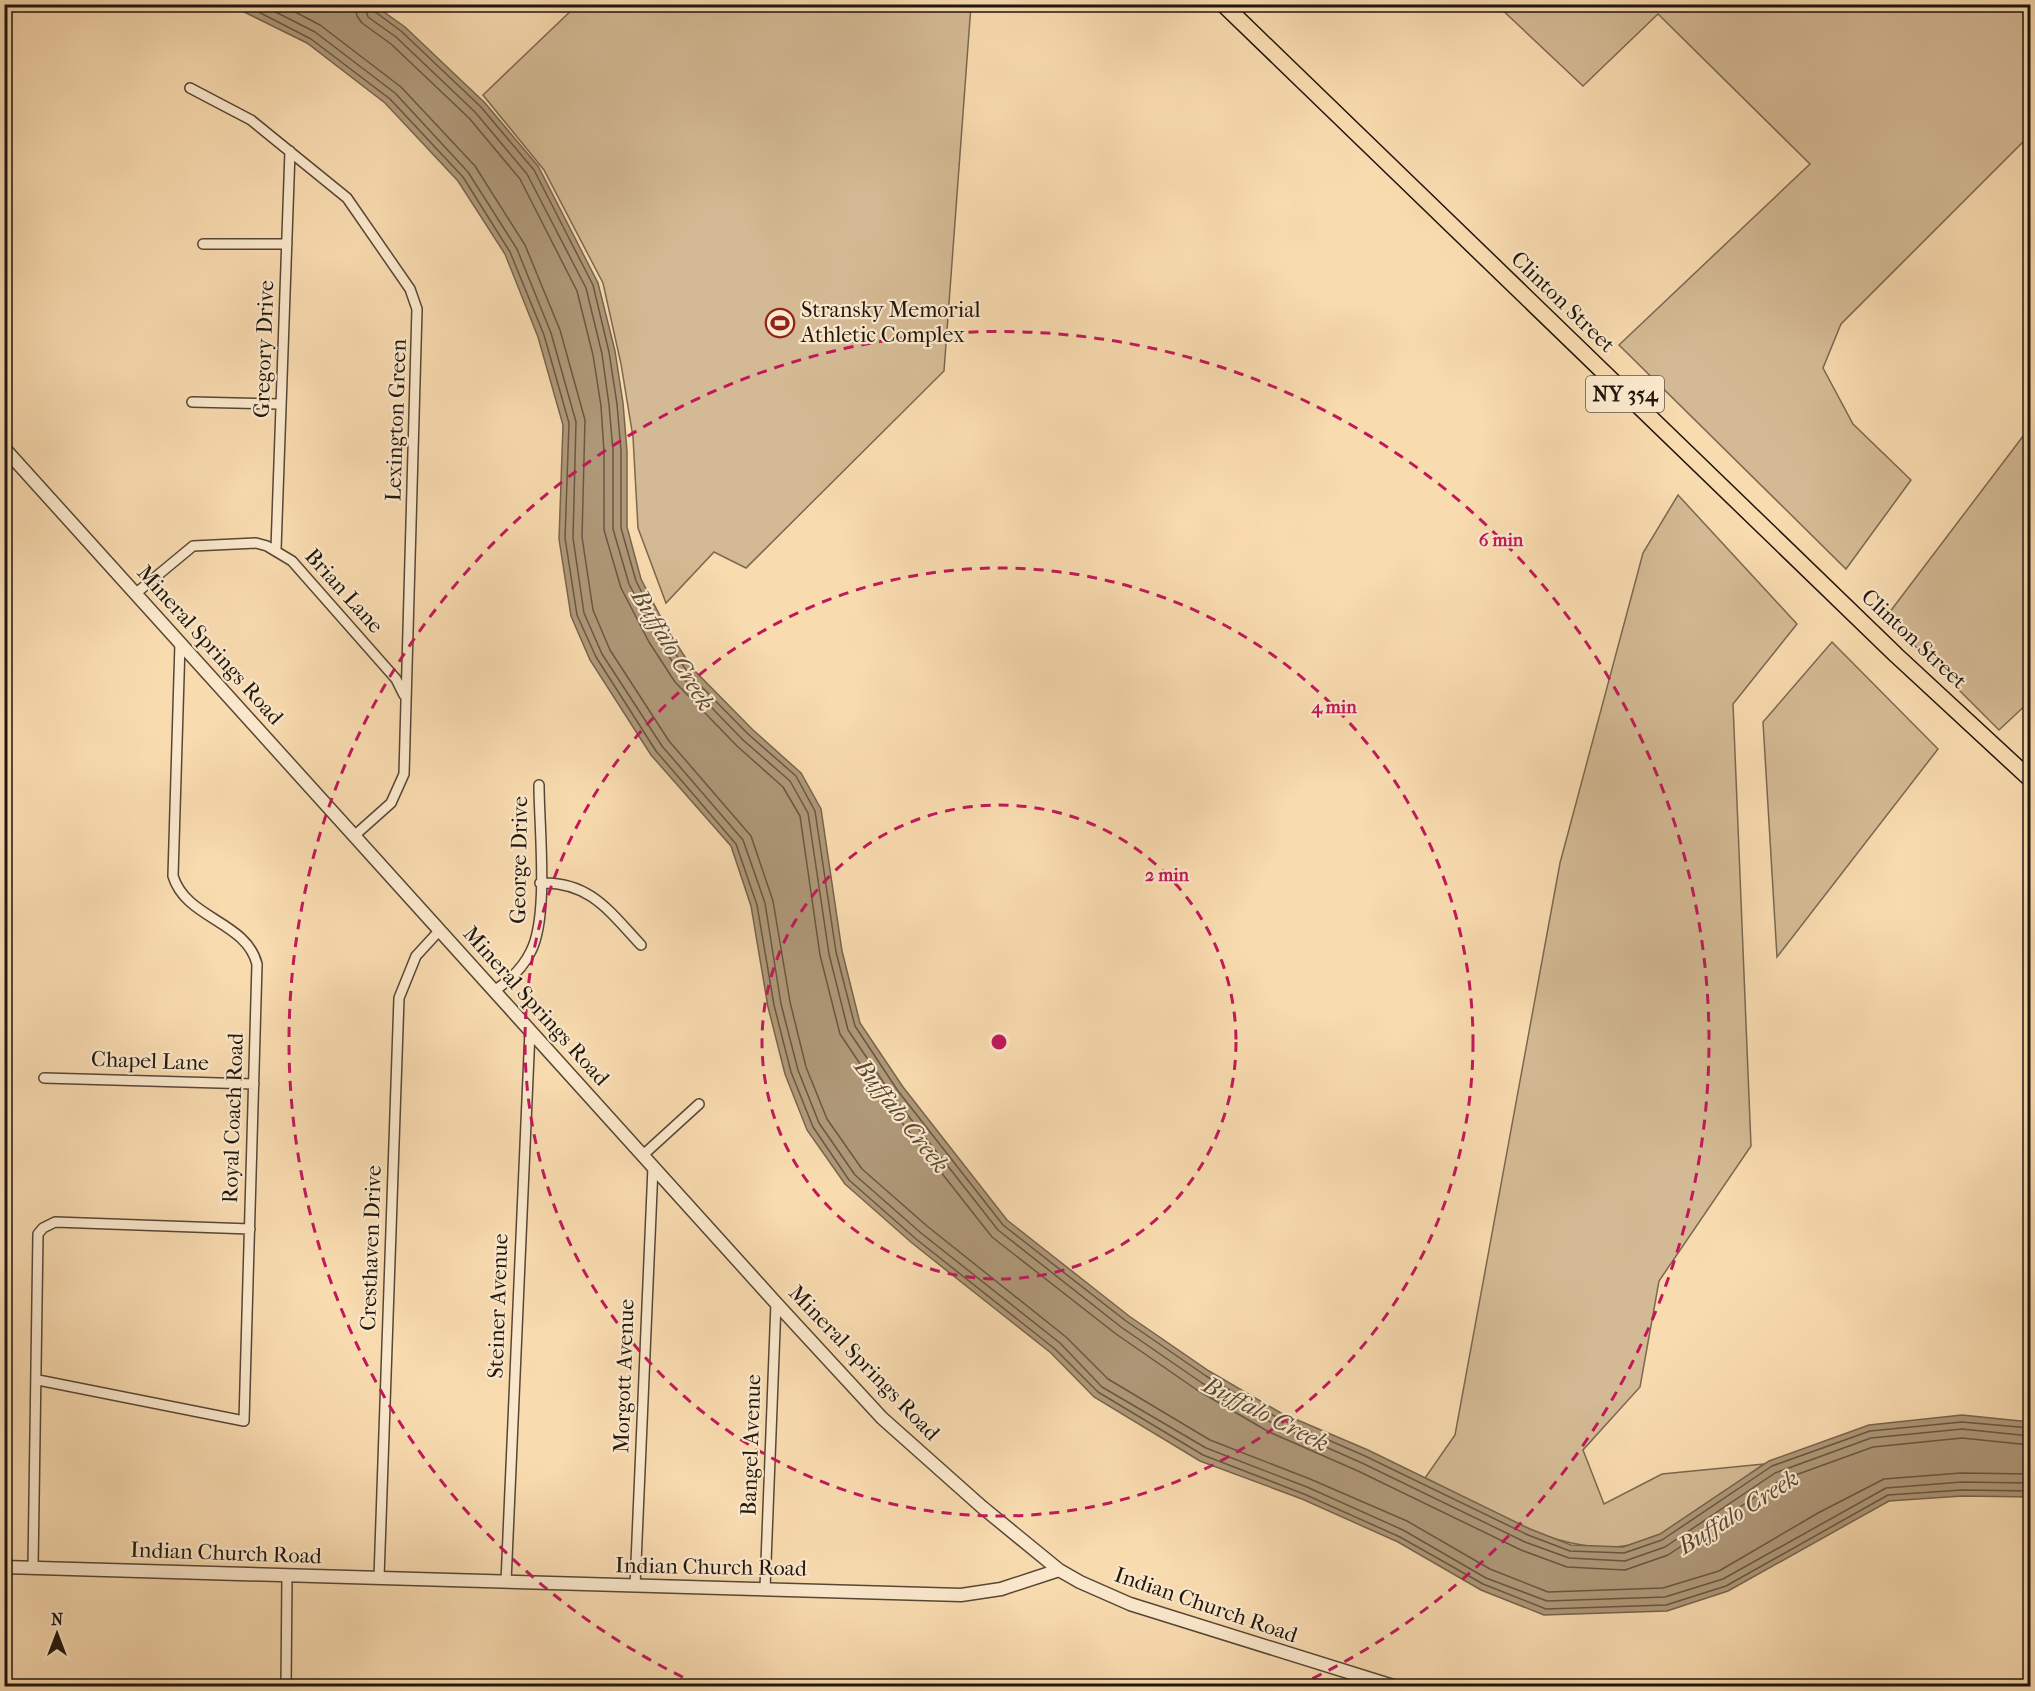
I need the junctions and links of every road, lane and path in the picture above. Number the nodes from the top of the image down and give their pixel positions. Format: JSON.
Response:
{"nodes":[{"id":1,"x":1223,"y":4,"type":"edge"},
{"id":2,"x":190,"y":88,"type":"dead end"},
{"id":3,"x":290,"y":151,"type":"junction"},
{"id":4,"x":203,"y":244,"type":"dead end"},
{"id":5,"x":287,"y":244,"type":"junction"},
{"id":6,"x":192,"y":402,"type":"dead end"},
{"id":7,"x":281,"y":404,"type":"junction"},
{"id":8,"x":4,"y":448,"type":"edge"},
{"id":9,"x":276,"y":549,"type":"junction"},
{"id":10,"x":135,"y":594,"type":"junction"},
{"id":11,"x":180,"y":643,"type":"junction"},
{"id":12,"x":406,"y":704,"type":"junction"},
{"id":13,"x":2031,"y":779,"type":"edge"},
{"id":14,"x":539,"y":785,"type":"dead end"},
{"id":15,"x":354,"y":836,"type":"junction"},
{"id":16,"x":540,"y":883,"type":"junction"},
{"id":17,"x":440,"y":931,"type":"junction"},
{"id":18,"x":641,"y":945,"type":"dead end"},
{"id":19,"x":494,"y":991,"type":"junction"},
{"id":20,"x":530,"y":1031,"type":"junction"},
{"id":21,"x":44,"y":1078,"type":"dead end"},
{"id":22,"x":254,"y":1084,"type":"junction"},
{"id":23,"x":699,"y":1104,"type":"dead end"},
{"id":24,"x":642,"y":1156,"type":"junction"},
{"id":25,"x":653,"y":1167,"type":"junction"},
{"id":26,"x":250,"y":1229,"type":"junction"},
{"id":27,"x":776,"y":1304,"type":"junction"},
{"id":28,"x":38,"y":1380,"type":"junction"},
{"id":29,"x":4,"y":1567,"type":"edge"},
{"id":30,"x":33,"y":1568,"type":"junction"},
{"id":31,"x":1059,"y":1569,"type":"junction"},
{"id":32,"x":287,"y":1576,"type":"junction"},
{"id":33,"x":379,"y":1578,"type":"junction"},
{"id":34,"x":506,"y":1582,"type":"junction"},
{"id":35,"x":635,"y":1586,"type":"junction"},
{"id":36,"x":765,"y":1588,"type":"junction"},
{"id":37,"x":286,"y":1686,"type":"edge"},
{"id":38,"x":1393,"y":1686,"type":"edge"}],
"edges":[{"from":1,"to":13,"type":"main road","name":"Clinton Street","number":"NY 354"},
{"from":2,"to":3,"type":"street","name":"Lexington Green"},
{"from":3,"to":5,"type":"street","name":"Gregory Drive"},
{"from":3,"to":12,"type":"street","name":"Lexington Green"},
{"from":4,"to":5,"type":"street"},
{"from":5,"to":7,"type":"street","name":"Gregory Drive"},
{"from":6,"to":7,"type":"street"},
{"from":7,"to":9,"type":"street","name":"Gregory Drive"},
{"from":8,"to":10,"type":"street","name":"Mineral Springs Road"},
{"from":9,"to":10,"type":"street","name":"Brian Lane"},
{"from":9,"to":12,"type":"street","name":"Brian Lane"},
{"from":10,"to":11,"type":"street","name":"Mineral Springs Road"},
{"from":11,"to":15,"type":"street","name":"Mineral Springs Road"},
{"from":11,"to":22,"type":"street","name":"Royal Coach Road"},
{"from":12,"to":15,"type":"street","name":"Lexington Green"},
{"from":14,"to":16,"type":"street","name":"George Drive"},
{"from":15,"to":17,"type":"street","name":"Mineral Springs Road"},
{"from":16,"to":18,"type":"street"},
{"from":16,"to":19,"type":"street","name":"George Drive"},
{"from":17,"to":19,"type":"street","name":"Mineral Springs Road"},
{"from":17,"to":33,"type":"street","name":"Cresthaven Drive"},
{"from":19,"to":20,"type":"street","name":"Mineral Springs Road"},
{"from":20,"to":24,"type":"street","name":"Mineral Springs Road"},
{"from":20,"to":34,"type":"street","name":"Steiner Avenue"},
{"from":21,"to":22,"type":"street","name":"Chapel Lane"},
{"from":22,"to":26,"type":"street","name":"Royal Coach Road"},
{"from":23,"to":24,"type":"street"},
{"from":24,"to":25,"type":"street","name":"Mineral Springs Road"},
{"from":25,"to":27,"type":"street","name":"Mineral Springs Road"},
{"from":25,"to":35,"type":"street","name":"Morgott Avenue"},
{"from":26,"to":28,"type":"street"},
{"from":26,"to":28,"type":"street","name":"Royal Coach Road"},
{"from":27,"to":31,"type":"street","name":"Mineral Springs Road"},
{"from":27,"to":36,"type":"street","name":"Bangel Avenue"},
{"from":28,"to":30,"type":"street"},
{"from":29,"to":30,"type":"street","name":"Indian Church Road"},
{"from":30,"to":32,"type":"street","name":"Indian Church Road"},
{"from":31,"to":36,"type":"street","name":"Indian Church Road"},
{"from":31,"to":38,"type":"street","name":"Indian Church Road"},
{"from":32,"to":33,"type":"street","name":"Indian Church Road"},
{"from":32,"to":37,"type":"street"},
{"from":33,"to":34,"type":"street","name":"Indian Church Road"},
{"from":34,"to":35,"type":"street","name":"Indian Church Road"},
{"from":35,"to":36,"type":"street","name":"Indian Church Road"}]}
